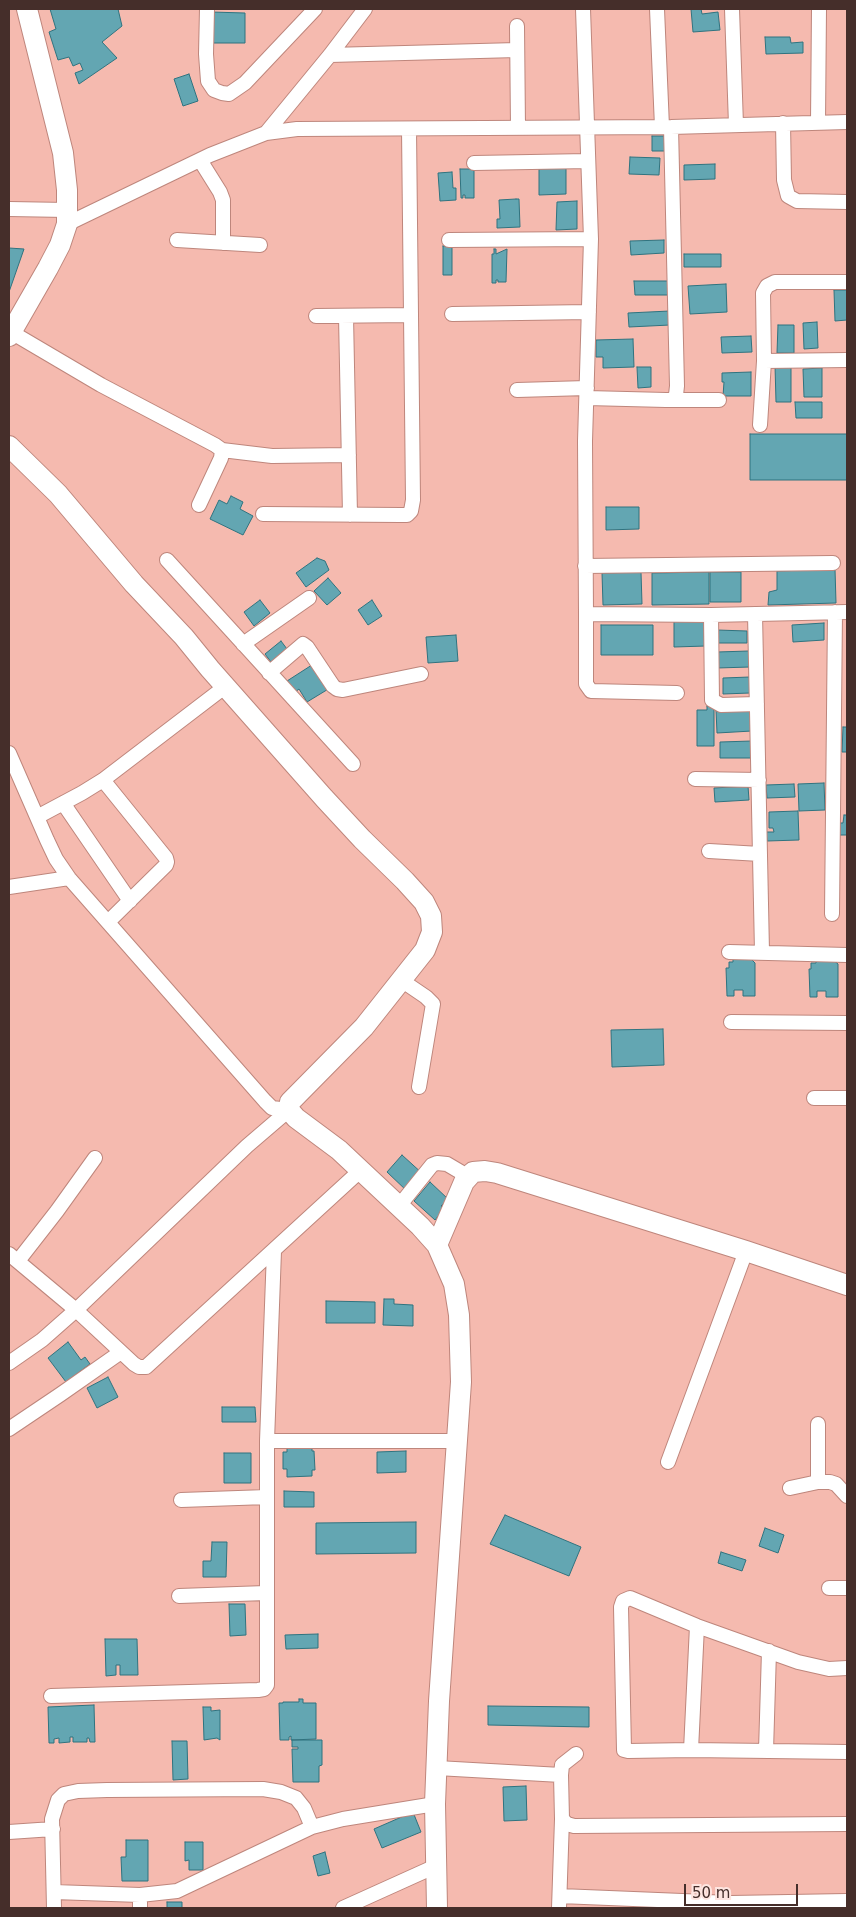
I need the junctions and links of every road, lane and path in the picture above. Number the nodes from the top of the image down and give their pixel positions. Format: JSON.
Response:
{"nodes":[{"id":1,"x":27,"y":9,"type":"edge"},
{"id":2,"x":207,"y":9,"type":"edge"},
{"id":3,"x":315,"y":9,"type":"edge"},
{"id":4,"x":365,"y":9,"type":"edge"},
{"id":5,"x":583,"y":9,"type":"edge"},
{"id":6,"x":657,"y":9,"type":"edge"},
{"id":7,"x":732,"y":9,"type":"edge"},
{"id":8,"x":820,"y":9,"type":"edge"},
{"id":9,"x":517,"y":26,"type":"dead end"},
{"id":10,"x":517,"y":50,"type":"junction"},
{"id":11,"x":330,"y":55,"type":"junction"},
{"id":12,"x":818,"y":122,"type":"junction"},
{"id":13,"x":847,"y":122,"type":"edge"},
{"id":14,"x":783,"y":123,"type":"junction"},
{"id":15,"x":736,"y":125,"type":"junction"},
{"id":16,"x":586,"y":127,"type":"junction"},
{"id":17,"x":666,"y":127,"type":"junction"},
{"id":18,"x":518,"y":128,"type":"junction"},
{"id":19,"x":409,"y":129,"type":"junction"},
{"id":20,"x":266,"y":133,"type":"junction"},
{"id":21,"x":200,"y":160,"type":"junction"},
{"id":22,"x":588,"y":161,"type":"junction"},
{"id":23,"x":474,"y":163,"type":"dead end"},
{"id":24,"x":847,"y":202,"type":"edge"},
{"id":25,"x":9,"y":209,"type":"edge"},
{"id":26,"x":67,"y":217,"type":"junction"},
{"id":27,"x":591,"y":239,"type":"junction"},
{"id":28,"x":177,"y":240,"type":"dead end"},
{"id":29,"x":449,"y":240,"type":"dead end"},
{"id":30,"x":224,"y":243,"type":"junction"},
{"id":31,"x":260,"y":245,"type":"dead end"},
{"id":32,"x":847,"y":282,"type":"edge"},
{"id":33,"x":589,"y":312,"type":"junction"},
{"id":34,"x":452,"y":314,"type":"dead end"},
{"id":35,"x":411,"y":315,"type":"junction"},
{"id":36,"x":316,"y":316,"type":"dead end"},
{"id":37,"x":346,"y":316,"type":"junction"},
{"id":38,"x":10,"y":334,"type":"edge"},
{"id":39,"x":847,"y":360,"type":"edge"},
{"id":40,"x":764,"y":361,"type":"junction"},
{"id":41,"x":517,"y":390,"type":"dead end"},
{"id":42,"x":587,"y":393,"type":"junction"},
{"id":43,"x":672,"y":400,"type":"junction"},
{"id":44,"x":719,"y":400,"type":"dead end"},
{"id":45,"x":760,"y":425,"type":"dead end"},
{"id":46,"x":9,"y":446,"type":"edge"},
{"id":47,"x":222,"y":450,"type":"junction"},
{"id":48,"x":349,"y":455,"type":"junction"},
{"id":49,"x":199,"y":505,"type":"dead end"},
{"id":50,"x":263,"y":514,"type":"dead end"},
{"id":51,"x":350,"y":515,"type":"junction"},
{"id":52,"x":167,"y":560,"type":"dead end"},
{"id":53,"x":833,"y":563,"type":"dead end"},
{"id":54,"x":585,"y":566,"type":"junction"},
{"id":55,"x":309,"y":598,"type":"dead end"},
{"id":56,"x":841,"y":612,"type":"edge"},
{"id":57,"x":586,"y":614,"type":"junction"},
{"id":58,"x":755,"y":614,"type":"junction"},
{"id":59,"x":710,"y":615,"type":"junction"},
{"id":60,"x":243,"y":644,"type":"junction"},
{"id":61,"x":269,"y":673,"type":"junction"},
{"id":62,"x":421,"y":674,"type":"dead end"},
{"id":63,"x":226,"y":686,"type":"junction"},
{"id":64,"x":677,"y":693,"type":"dead end"},
{"id":65,"x":757,"y":704,"type":"junction"},
{"id":66,"x":9,"y":753,"type":"edge"},
{"id":67,"x":353,"y":764,"type":"dead end"},
{"id":68,"x":695,"y":779,"type":"dead end"},
{"id":69,"x":102,"y":780,"type":"junction"},
{"id":70,"x":759,"y":780,"type":"junction"},
{"id":71,"x":63,"y":803,"type":"junction"},
{"id":72,"x":37,"y":817,"type":"junction"},
{"id":73,"x":709,"y":851,"type":"dead end"},
{"id":74,"x":760,"y":854,"type":"junction"},
{"id":75,"x":69,"y":878,"type":"junction"},
{"id":76,"x":9,"y":887,"type":"edge"},
{"id":77,"x":130,"y":901,"type":"junction"},
{"id":78,"x":832,"y":914,"type":"dead end"},
{"id":79,"x":108,"y":922,"type":"junction"},
{"id":80,"x":729,"y":952,"type":"dead end"},
{"id":81,"x":762,"y":952,"type":"junction"},
{"id":82,"x":847,"y":954,"type":"edge"},
{"id":83,"x":401,"y":980,"type":"junction"},
{"id":84,"x":732,"y":1022,"type":"dead end"},
{"id":85,"x":847,"y":1022,"type":"edge"},
{"id":86,"x":419,"y":1087,"type":"dead end"},
{"id":87,"x":814,"y":1098,"type":"dead end"},
{"id":88,"x":847,"y":1098,"type":"edge"},
{"id":89,"x":289,"y":1110,"type":"junction"},
{"id":90,"x":95,"y":1158,"type":"dead end"},
{"id":91,"x":361,"y":1170,"type":"junction"},
{"id":92,"x":468,"y":1177,"type":"junction"},
{"id":93,"x":399,"y":1206,"type":"junction"},
{"id":94,"x":437,"y":1245,"type":"junction"},
{"id":95,"x":274,"y":1251,"type":"junction"},
{"id":96,"x":746,"y":1251,"type":"junction"},
{"id":97,"x":13,"y":1257,"type":"edge"},
{"id":98,"x":847,"y":1285,"type":"edge"},
{"id":99,"x":76,"y":1310,"type":"junction"},
{"id":100,"x":121,"y":1352,"type":"junction"},
{"id":101,"x":9,"y":1363,"type":"edge"},
{"id":102,"x":818,"y":1424,"type":"dead end"},
{"id":103,"x":9,"y":1429,"type":"edge"},
{"id":104,"x":267,"y":1441,"type":"junction"},
{"id":105,"x":456,"y":1441,"type":"junction"},
{"id":106,"x":668,"y":1462,"type":"dead end"},
{"id":107,"x":818,"y":1482,"type":"junction"},
{"id":108,"x":790,"y":1488,"type":"dead end"},
{"id":109,"x":847,"y":1496,"type":"edge"},
{"id":110,"x":267,"y":1498,"type":"junction"},
{"id":111,"x":181,"y":1500,"type":"dead end"},
{"id":112,"x":829,"y":1588,"type":"dead end"},
{"id":113,"x":847,"y":1588,"type":"edge"},
{"id":114,"x":266,"y":1593,"type":"junction"},
{"id":115,"x":179,"y":1596,"type":"dead end"},
{"id":116,"x":697,"y":1626,"type":"junction"},
{"id":117,"x":769,"y":1652,"type":"junction"},
{"id":118,"x":847,"y":1668,"type":"edge"},
{"id":119,"x":51,"y":1696,"type":"dead end"},
{"id":120,"x":691,"y":1750,"type":"junction"},
{"id":121,"x":766,"y":1751,"type":"junction"},
{"id":122,"x":847,"y":1752,"type":"edge"},
{"id":123,"x":576,"y":1754,"type":"dead end"},
{"id":124,"x":437,"y":1768,"type":"junction"},
{"id":125,"x":561,"y":1775,"type":"junction"},
{"id":126,"x":435,"y":1804,"type":"junction"},
{"id":127,"x":562,"y":1819,"type":"junction"},
{"id":128,"x":847,"y":1824,"type":"edge"},
{"id":129,"x":312,"y":1827,"type":"junction"},
{"id":130,"x":52,"y":1828,"type":"junction"},
{"id":131,"x":9,"y":1832,"type":"edge"},
{"id":132,"x":436,"y":1866,"type":"junction"},
{"id":133,"x":54,"y":1892,"type":"junction"},
{"id":134,"x":140,"y":1901,"type":"edge"},
{"id":135,"x":847,"y":1901,"type":"edge"},
{"id":136,"x":559,"y":1902,"type":"edge"},
{"id":137,"x":54,"y":1908,"type":"edge"},
{"id":138,"x":343,"y":1908,"type":"edge"},
{"id":139,"x":437,"y":1908,"type":"edge"}],
"edges":[{"from":1,"to":26,"type":"street"},
{"from":2,"to":3,"type":"street"},
{"from":4,"to":11,"type":"street"},
{"from":5,"to":16,"type":"street"},
{"from":6,"to":17,"type":"street"},
{"from":7,"to":15,"type":"street"},
{"from":8,"to":12,"type":"street"},
{"from":9,"to":10,"type":"street"},
{"from":10,"to":11,"type":"street"},
{"from":10,"to":18,"type":"street"},
{"from":11,"to":20,"type":"street"},
{"from":12,"to":13,"type":"street"},
{"from":12,"to":14,"type":"street"},
{"from":14,"to":15,"type":"street"},
{"from":14,"to":24,"type":"street"},
{"from":15,"to":17,"type":"street"},
{"from":16,"to":17,"type":"street"},
{"from":16,"to":18,"type":"street"},
{"from":16,"to":22,"type":"street"},
{"from":17,"to":43,"type":"street"},
{"from":18,"to":19,"type":"street"},
{"from":19,"to":20,"type":"street"},
{"from":19,"to":35,"type":"street"},
{"from":20,"to":21,"type":"street"},
{"from":21,"to":26,"type":"street"},
{"from":21,"to":30,"type":"street"},
{"from":22,"to":23,"type":"street"},
{"from":22,"to":27,"type":"street"},
{"from":25,"to":26,"type":"street"},
{"from":26,"to":38,"type":"street"},
{"from":27,"to":29,"type":"street"},
{"from":27,"to":33,"type":"street"},
{"from":28,"to":30,"type":"street"},
{"from":30,"to":31,"type":"street"},
{"from":32,"to":40,"type":"street"},
{"from":33,"to":34,"type":"street"},
{"from":33,"to":42,"type":"street"},
{"from":35,"to":37,"type":"street"},
{"from":35,"to":51,"type":"street"},
{"from":36,"to":37,"type":"street"},
{"from":37,"to":48,"type":"street"},
{"from":38,"to":47,"type":"street"},
{"from":39,"to":40,"type":"street"},
{"from":40,"to":45,"type":"street"},
{"from":41,"to":42,"type":"street"},
{"from":42,"to":43,"type":"street"},
{"from":42,"to":54,"type":"street"},
{"from":43,"to":44,"type":"street"},
{"from":46,"to":63,"type":"street"},
{"from":47,"to":48,"type":"street"},
{"from":47,"to":49,"type":"street"},
{"from":48,"to":51,"type":"street"},
{"from":50,"to":51,"type":"street"},
{"from":52,"to":60,"type":"street"},
{"from":53,"to":54,"type":"street"},
{"from":54,"to":57,"type":"street"},
{"from":55,"to":60,"type":"street"},
{"from":56,"to":58,"type":"street"},
{"from":56,"to":78,"type":"street"},
{"from":57,"to":59,"type":"street"},
{"from":57,"to":64,"type":"street"},
{"from":58,"to":59,"type":"street"},
{"from":58,"to":65,"type":"street"},
{"from":59,"to":65,"type":"street"},
{"from":60,"to":61,"type":"street"},
{"from":61,"to":62,"type":"street"},
{"from":61,"to":67,"type":"street"},
{"from":63,"to":69,"type":"street"},
{"from":63,"to":83,"type":"street"},
{"from":65,"to":70,"type":"street"},
{"from":66,"to":72,"type":"street"},
{"from":68,"to":70,"type":"street"},
{"from":69,"to":71,"type":"street"},
{"from":69,"to":77,"type":"street"},
{"from":70,"to":74,"type":"street"},
{"from":71,"to":72,"type":"street"},
{"from":71,"to":77,"type":"street"},
{"from":72,"to":75,"type":"street"},
{"from":73,"to":74,"type":"street"},
{"from":74,"to":81,"type":"street"},
{"from":75,"to":76,"type":"street"},
{"from":75,"to":79,"type":"street"},
{"from":77,"to":79,"type":"street"},
{"from":79,"to":89,"type":"street"},
{"from":80,"to":81,"type":"street"},
{"from":81,"to":82,"type":"street"},
{"from":83,"to":86,"type":"street"},
{"from":83,"to":89,"type":"street"},
{"from":84,"to":85,"type":"street"},
{"from":87,"to":88,"type":"street"},
{"from":89,"to":91,"type":"street"},
{"from":89,"to":99,"type":"street"},
{"from":90,"to":97,"type":"street"},
{"from":91,"to":93,"type":"street"},
{"from":91,"to":95,"type":"street"},
{"from":92,"to":93,"type":"street"},
{"from":92,"to":94,"type":"street"},
{"from":92,"to":96,"type":"street"},
{"from":93,"to":94,"type":"street"},
{"from":94,"to":105,"type":"street"},
{"from":95,"to":100,"type":"street"},
{"from":95,"to":104,"type":"street"},
{"from":96,"to":98,"type":"street"},
{"from":96,"to":106,"type":"street"},
{"from":97,"to":99,"type":"street"},
{"from":99,"to":100,"type":"street"},
{"from":99,"to":101,"type":"street"},
{"from":100,"to":103,"type":"street"},
{"from":102,"to":107,"type":"street"},
{"from":104,"to":105,"type":"street"},
{"from":104,"to":110,"type":"street"},
{"from":105,"to":124,"type":"street"},
{"from":107,"to":108,"type":"street"},
{"from":107,"to":109,"type":"street"},
{"from":110,"to":111,"type":"street"},
{"from":110,"to":114,"type":"street"},
{"from":112,"to":113,"type":"street"},
{"from":114,"to":115,"type":"street"},
{"from":114,"to":119,"type":"street"},
{"from":116,"to":117,"type":"street"},
{"from":116,"to":120,"type":"street"},
{"from":116,"to":120,"type":"street"},
{"from":117,"to":118,"type":"street"},
{"from":117,"to":121,"type":"street"},
{"from":120,"to":121,"type":"street"},
{"from":121,"to":122,"type":"street"},
{"from":123,"to":125,"type":"street"},
{"from":124,"to":125,"type":"street"},
{"from":124,"to":126,"type":"street"},
{"from":125,"to":127,"type":"street"},
{"from":126,"to":129,"type":"street"},
{"from":126,"to":132,"type":"street"},
{"from":127,"to":128,"type":"street"},
{"from":127,"to":136,"type":"street"},
{"from":129,"to":130,"type":"street"},
{"from":129,"to":134,"type":"street"},
{"from":130,"to":131,"type":"street"},
{"from":130,"to":133,"type":"street"},
{"from":132,"to":138,"type":"street"},
{"from":132,"to":139,"type":"street"},
{"from":133,"to":134,"type":"street"},
{"from":133,"to":137,"type":"street"},
{"from":135,"to":136,"type":"street"}]}
